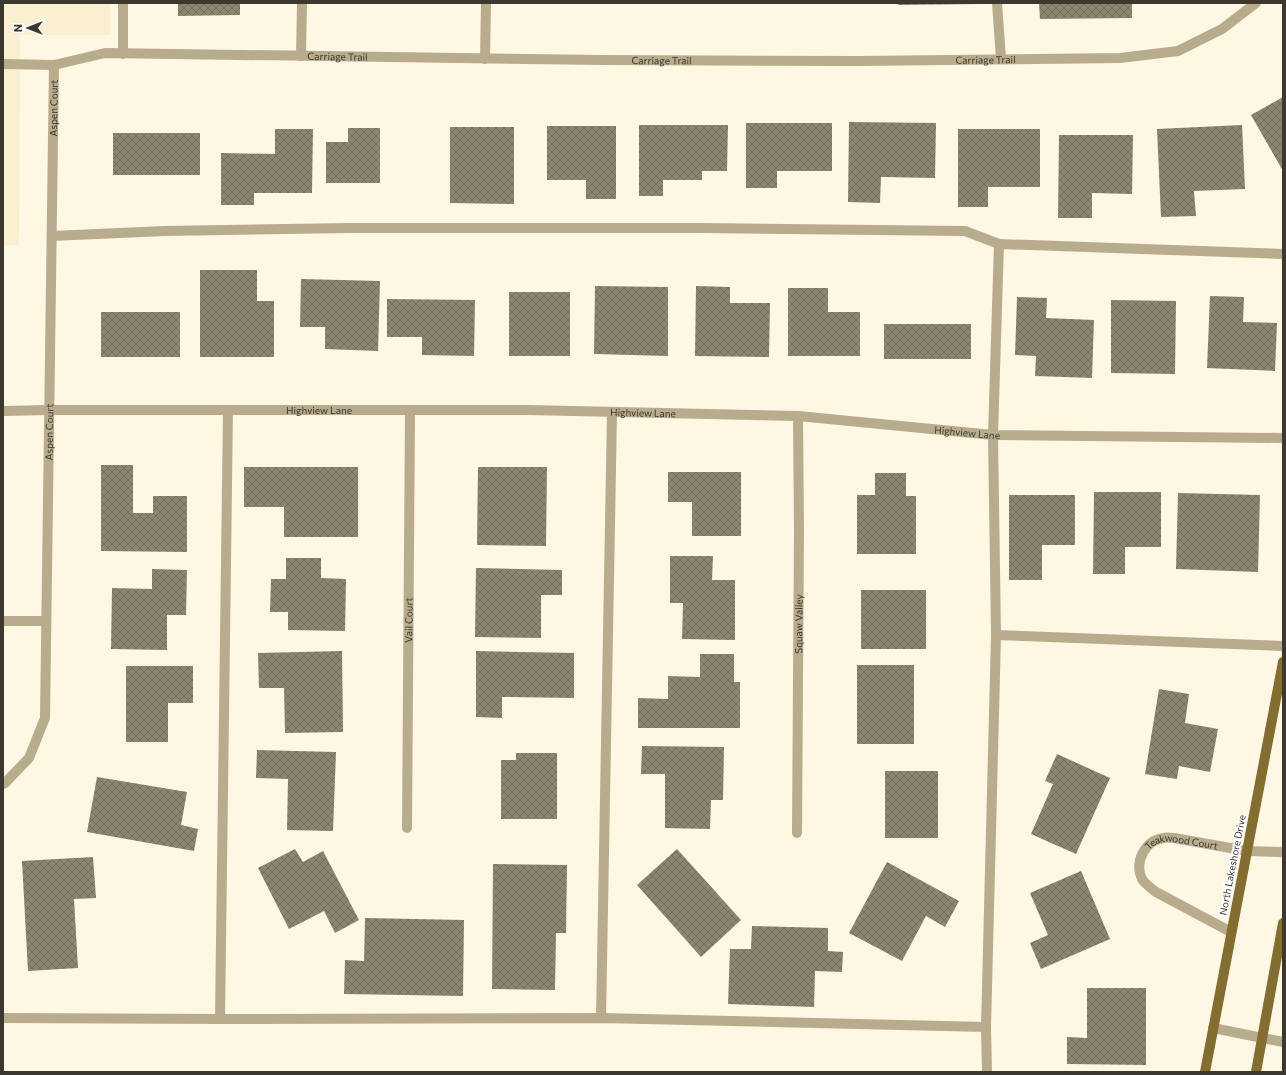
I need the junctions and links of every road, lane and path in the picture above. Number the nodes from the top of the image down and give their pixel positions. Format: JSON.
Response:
{"nodes":[{"id":1,"x":123,"y":3,"type":"edge"},
{"id":2,"x":302,"y":3,"type":"edge"},
{"id":3,"x":486,"y":3,"type":"edge"},
{"id":4,"x":997,"y":3,"type":"edge"},
{"id":5,"x":1256,"y":3,"type":"edge"},
{"id":6,"x":123,"y":54,"type":"junction"},
{"id":7,"x":301,"y":56,"type":"junction"},
{"id":8,"x":485,"y":59,"type":"junction"},
{"id":9,"x":1001,"y":59,"type":"junction"},
{"id":10,"x":3,"y":64,"type":"edge"},
{"id":11,"x":54,"y":65,"type":"junction"},
{"id":12,"x":52,"y":236,"type":"junction"},
{"id":13,"x":998,"y":244,"type":"junction"},
{"id":14,"x":1283,"y":254,"type":"edge"},
{"id":15,"x":49,"y":410,"type":"junction"},
{"id":16,"x":228,"y":410,"type":"junction"},
{"id":17,"x":3,"y":411,"type":"edge"},
{"id":18,"x":410,"y":411,"type":"junction"},
{"id":19,"x":612,"y":413,"type":"junction"},
{"id":20,"x":798,"y":416,"type":"junction"},
{"id":21,"x":994,"y":435,"type":"junction"},
{"id":22,"x":1283,"y":438,"type":"edge"},
{"id":23,"x":3,"y":621,"type":"edge"},
{"id":24,"x":46,"y":621,"type":"junction"},
{"id":25,"x":996,"y":635,"type":"junction"},
{"id":26,"x":1283,"y":646,"type":"edge"},
{"id":27,"x":1283,"y":662,"type":"edge"},
{"id":28,"x":3,"y":784,"type":"edge"},
{"id":29,"x":407,"y":828,"type":"dead end"},
{"id":30,"x":797,"y":833,"type":"dead end"},
{"id":31,"x":1247,"y":851,"type":"junction"},
{"id":32,"x":1283,"y":852,"type":"edge"},
{"id":33,"x":1283,"y":923,"type":"edge"},
{"id":34,"x":1232,"y":932,"type":"junction"},
{"id":35,"x":3,"y":1018,"type":"edge"},
{"id":36,"x":601,"y":1018,"type":"junction"},
{"id":37,"x":220,"y":1019,"type":"junction"},
{"id":38,"x":986,"y":1027,"type":"junction"},
{"id":39,"x":1213,"y":1028,"type":"junction"},
{"id":40,"x":1262,"y":1038,"type":"junction"},
{"id":41,"x":1283,"y":1042,"type":"edge"},
{"id":42,"x":987,"y":1072,"type":"edge"},
{"id":43,"x":1205,"y":1072,"type":"edge"},
{"id":44,"x":1256,"y":1072,"type":"edge"}],
"edges":[{"from":1,"to":6,"type":"street"},
{"from":2,"to":7,"type":"street"},
{"from":3,"to":8,"type":"street"},
{"from":4,"to":9,"type":"street"},
{"from":5,"to":9,"type":"street","name":"Carriage Trail"},
{"from":6,"to":7,"type":"street","name":"Carriage Trail"},
{"from":6,"to":11,"type":"street","name":"Carriage Trail"},
{"from":7,"to":8,"type":"street","name":"Carriage Trail"},
{"from":8,"to":9,"type":"street","name":"Carriage Trail"},
{"from":10,"to":11,"type":"street","name":"Carriage Trail"},
{"from":11,"to":12,"type":"street","name":"Aspen Court"},
{"from":12,"to":13,"type":"street"},
{"from":12,"to":15,"type":"street","name":"Aspen Court"},
{"from":13,"to":14,"type":"street"},
{"from":13,"to":21,"type":"street"},
{"from":15,"to":16,"type":"street","name":"Highview Lane"},
{"from":15,"to":17,"type":"street","name":"Highview Lane"},
{"from":15,"to":24,"type":"street","name":"Aspen Court"},
{"from":16,"to":18,"type":"street","name":"Highview Lane"},
{"from":16,"to":37,"type":"street"},
{"from":18,"to":19,"type":"street","name":"Highview Lane"},
{"from":18,"to":29,"type":"street","name":"Vail Court"},
{"from":19,"to":20,"type":"street","name":"Highview Lane"},
{"from":19,"to":36,"type":"street"},
{"from":20,"to":21,"type":"street","name":"Highview Lane"},
{"from":20,"to":30,"type":"street","name":"Squaw Valley"},
{"from":21,"to":22,"type":"street","name":"Highview Lane"},
{"from":21,"to":25,"type":"street"},
{"from":23,"to":24,"type":"street"},
{"from":24,"to":28,"type":"street","name":"Aspen Court"},
{"from":25,"to":26,"type":"street"},
{"from":25,"to":38,"type":"street"},
{"from":27,"to":31,"type":"main road","name":"North Lakeshore Drive"},
{"from":31,"to":32,"type":"street","name":"Teakwood Court"},
{"from":31,"to":34,"type":"main road","name":"North Lakeshore Drive"},
{"from":31,"to":34,"type":"street","name":"Teakwood Court"},
{"from":33,"to":40,"type":"main road"},
{"from":34,"to":39,"type":"main road","name":"North Lakeshore Drive"},
{"from":35,"to":37,"type":"street"},
{"from":36,"to":37,"type":"street"},
{"from":36,"to":38,"type":"street"},
{"from":38,"to":42,"type":"street"},
{"from":39,"to":40,"type":"street"},
{"from":39,"to":43,"type":"main road","name":"North Lakeshore Drive"},
{"from":40,"to":41,"type":"street"},
{"from":40,"to":44,"type":"main road"}]}
